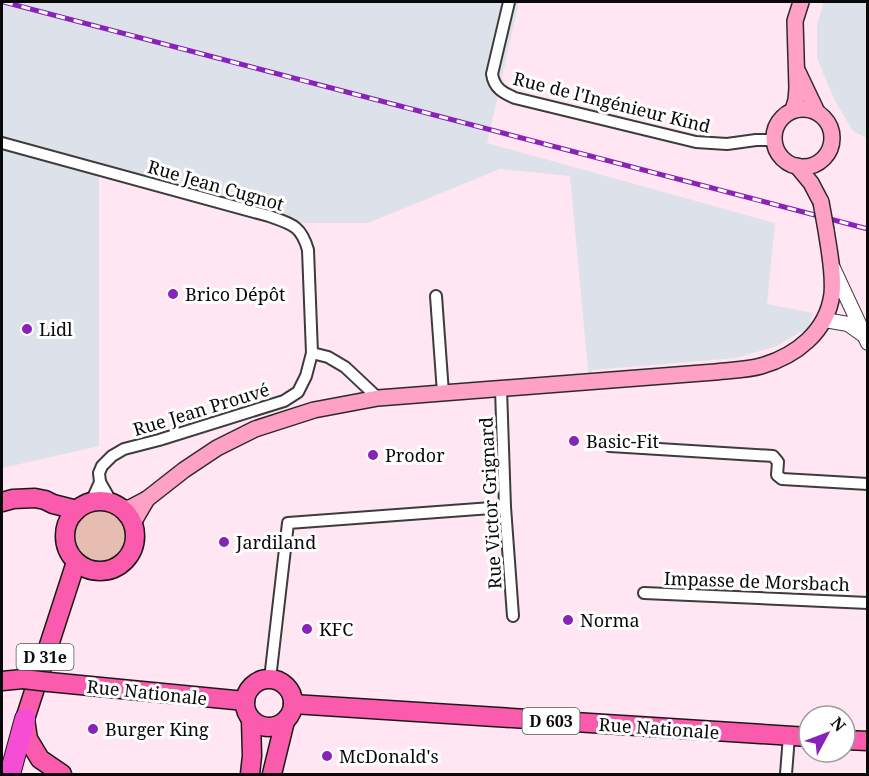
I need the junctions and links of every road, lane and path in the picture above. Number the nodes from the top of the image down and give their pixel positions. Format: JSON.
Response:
{"nodes":[{"id":1,"x":509,"y":2,"type":"edge"},
{"id":2,"x":801,"y":2,"type":"edge"},
{"id":3,"x":797,"y":69,"type":"junction"},
{"id":4,"x":793,"y":110,"type":"junction"},
{"id":5,"x":817,"y":112,"type":"junction"},
{"id":6,"x":774,"y":140,"type":"junction"},
{"id":7,"x":2,"y":143,"type":"edge"},
{"id":8,"x":822,"y":161,"type":"junction"},
{"id":9,"x":797,"y":166,"type":"junction"},
{"id":10,"x":821,"y":202,"type":"junction"},
{"id":11,"x":831,"y":264,"type":"junction"},
{"id":12,"x":436,"y":296,"type":"dead end"},
{"id":13,"x":825,"y":320,"type":"junction"},
{"id":14,"x":865,"y":339,"type":"edge"},
{"id":15,"x":312,"y":353,"type":"junction"},
{"id":16,"x":501,"y":388,"type":"junction"},
{"id":17,"x":443,"y":393,"type":"junction"},
{"id":18,"x":378,"y":398,"type":"junction"},
{"id":19,"x":610,"y":446,"type":"dead end"},
{"id":20,"x":100,"y":482,"type":"junction"},
{"id":21,"x":867,"y":484,"type":"edge"},
{"id":22,"x":147,"y":500,"type":"junction"},
{"id":23,"x":2,"y":502,"type":"edge"},
{"id":24,"x":117,"y":505,"type":"junction"},
{"id":25,"x":505,"y":507,"type":"junction"},
{"id":26,"x":78,"y":512,"type":"junction"},
{"id":27,"x":133,"y":523,"type":"junction"},
{"id":28,"x":83,"y":566,"type":"junction"},
{"id":29,"x":644,"y":593,"type":"dead end"},
{"id":30,"x":867,"y":603,"type":"edge"},
{"id":31,"x":513,"y":616,"type":"dead end"},
{"id":32,"x":270,"y":680,"type":"junction"},
{"id":33,"x":2,"y":681,"type":"edge"},
{"id":34,"x":245,"y":701,"type":"junction"},
{"id":35,"x":293,"y":704,"type":"junction"},
{"id":36,"x":25,"y":719,"type":"junction"},
{"id":37,"x":251,"y":720,"type":"junction"},
{"id":38,"x":285,"y":721,"type":"junction"},
{"id":39,"x":789,"y":736,"type":"junction"},
{"id":40,"x":797,"y":736,"type":"edge"},
{"id":41,"x":10,"y":774,"type":"edge"},
{"id":42,"x":62,"y":774,"type":"edge"},
{"id":43,"x":250,"y":774,"type":"edge"},
{"id":44,"x":272,"y":774,"type":"edge"},
{"id":45,"x":786,"y":774,"type":"edge"}],
"edges":[{"from":1,"to":6,"type":"street","name":"Rue de l'Ingénieur Kind"},
{"from":2,"to":3,"type":"main road"},
{"from":3,"to":4,"type":"main road"},
{"from":3,"to":5,"type":"main road"},
{"from":4,"to":5,"type":"main road"},
{"from":4,"to":6,"type":"main road"},
{"from":5,"to":8,"type":"main road"},
{"from":6,"to":9,"type":"main road"},
{"from":7,"to":15,"type":"street","name":"Rue Jean Cugnot"},
{"from":8,"to":9,"type":"main road"},
{"from":8,"to":10,"type":"main road"},
{"from":9,"to":10,"type":"main road"},
{"from":10,"to":11,"type":"main road","bridge":true},
{"from":11,"to":13,"type":"main road"},
{"from":11,"to":14,"type":"street"},
{"from":12,"to":17,"type":"street"},
{"from":13,"to":14,"type":"street"},
{"from":13,"to":16,"type":"main road"},
{"from":15,"to":18,"type":"street"},
{"from":15,"to":20,"type":"street","name":"Rue Jean Prouvé"},
{"from":16,"to":17,"type":"main road"},
{"from":16,"to":25,"type":"street","name":"Rue Victor Grignard"},
{"from":17,"to":18,"type":"main road"},
{"from":18,"to":22,"type":"main road"},
{"from":19,"to":21,"type":"street"},
{"from":20,"to":24,"type":"street"},
{"from":20,"to":26,"type":"street"},
{"from":22,"to":24,"type":"main road"},
{"from":22,"to":27,"type":"main road"},
{"from":23,"to":26,"type":"main road"},
{"from":24,"to":26,"type":"main road"},
{"from":24,"to":27,"type":"main road"},
{"from":25,"to":31,"type":"street","name":"Rue Victor Grignard"},
{"from":25,"to":32,"type":"street"},
{"from":26,"to":28,"type":"main road"},
{"from":27,"to":28,"type":"main road"},
{"from":28,"to":36,"type":"main road","number":"D 31e"},
{"from":29,"to":30,"type":"street","name":"Impasse de Morsbach"},
{"from":32,"to":34,"type":"main road"},
{"from":32,"to":35,"type":"main road"},
{"from":33,"to":34,"type":"main road","name":"Rue Nationale","bridge":true},
{"from":34,"to":37,"type":"main road"},
{"from":35,"to":38,"type":"main road"},
{"from":35,"to":39,"type":"main road","name":"Rue Nationale","number":"D 603"},
{"from":36,"to":41,"type":"highway"},
{"from":36,"to":42,"type":"main road"},
{"from":37,"to":38,"type":"main road"},
{"from":37,"to":43,"type":"main road"},
{"from":38,"to":44,"type":"main road"},
{"from":39,"to":40,"type":"main road","name":"Rue Nationale","number":"D 603"},
{"from":39,"to":45,"type":"street"}]}
